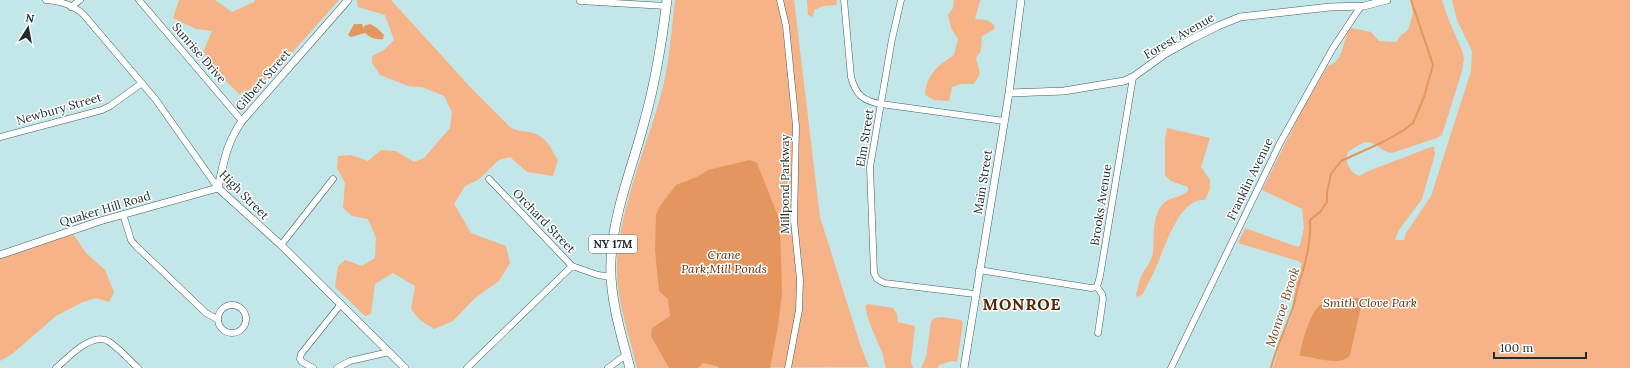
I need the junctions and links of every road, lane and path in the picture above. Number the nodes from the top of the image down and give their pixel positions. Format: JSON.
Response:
{"nodes":[{"id":1,"x":46,"y":0,"type":"edge"},
{"id":2,"x":80,"y":0,"type":"edge"},
{"id":3,"x":139,"y":0,"type":"edge"},
{"id":4,"x":348,"y":0,"type":"edge"},
{"id":5,"x":780,"y":0,"type":"edge"},
{"id":6,"x":844,"y":0,"type":"edge"},
{"id":7,"x":901,"y":0,"type":"edge"},
{"id":8,"x":1020,"y":0,"type":"edge"},
{"id":9,"x":1387,"y":0,"type":"edge"},
{"id":10,"x":580,"y":1,"type":"dead end"},
{"id":11,"x":666,"y":3,"type":"edge"},
{"id":12,"x":1361,"y":6,"type":"junction"},
{"id":13,"x":71,"y":7,"type":"junction"},
{"id":14,"x":1133,"y":77,"type":"junction"},
{"id":15,"x":142,"y":83,"type":"junction"},
{"id":16,"x":1009,"y":93,"type":"junction"},
{"id":17,"x":881,"y":104,"type":"junction"},
{"id":18,"x":242,"y":121,"type":"junction"},
{"id":19,"x":1004,"y":121,"type":"junction"},
{"id":20,"x":0,"y":137,"type":"edge"},
{"id":21,"x":333,"y":179,"type":"dead end"},
{"id":22,"x":489,"y":179,"type":"dead end"},
{"id":23,"x":218,"y":188,"type":"junction"},
{"id":24,"x":123,"y":214,"type":"junction"},
{"id":25,"x":281,"y":244,"type":"junction"},
{"id":26,"x":0,"y":255,"type":"edge"},
{"id":27,"x":572,"y":266,"type":"junction"},
{"id":28,"x":979,"y":270,"type":"junction"},
{"id":29,"x":611,"y":277,"type":"junction"},
{"id":30,"x":1096,"y":287,"type":"junction"},
{"id":31,"x":976,"y":294,"type":"junction"},
{"id":32,"x":341,"y":304,"type":"junction"},
{"id":33,"x":217,"y":319,"type":"junction"},
{"id":34,"x":1098,"y":333,"type":"dead end"},
{"id":35,"x":389,"y":352,"type":"junction"},
{"id":36,"x":626,"y":355,"type":"junction"},
{"id":37,"x":56,"y":368,"type":"edge"},
{"id":38,"x":138,"y":368,"type":"edge"},
{"id":39,"x":313,"y":368,"type":"edge"},
{"id":40,"x":337,"y":368,"type":"edge"},
{"id":41,"x":405,"y":368,"type":"edge"},
{"id":42,"x":467,"y":368,"type":"edge"},
{"id":43,"x":608,"y":368,"type":"edge"},
{"id":44,"x":630,"y":368,"type":"edge"},
{"id":45,"x":788,"y":368,"type":"edge"},
{"id":46,"x":964,"y":368,"type":"edge"},
{"id":47,"x":1171,"y":368,"type":"edge"}],
"edges":[{"from":1,"to":13,"type":"street","name":"High Street"},
{"from":2,"to":13,"type":"street"},
{"from":3,"to":18,"type":"street","name":"Sunrise Drive"},
{"from":4,"to":18,"type":"street","name":"Gilbert Street"},
{"from":5,"to":45,"type":"street","name":"Millpond Parkway"},
{"from":6,"to":17,"type":"street"},
{"from":7,"to":17,"type":"street","name":"Elm Street"},
{"from":8,"to":16,"type":"street","name":"Main Street"},
{"from":9,"to":12,"type":"street","name":"Forest Avenue"},
{"from":10,"to":11,"type":"street"},
{"from":11,"to":29,"type":"main road","number":"NY 17M"},
{"from":12,"to":14,"type":"street","name":"Forest Avenue"},
{"from":12,"to":47,"type":"street","name":"Franklin Avenue"},
{"from":13,"to":15,"type":"street","name":"High Street"},
{"from":14,"to":16,"type":"street","name":"Forest Avenue"},
{"from":14,"to":30,"type":"street","name":"Brooks Avenue"},
{"from":15,"to":20,"type":"street","name":"Newbury Street"},
{"from":15,"to":23,"type":"street","name":"High Street"},
{"from":16,"to":19,"type":"street","name":"Main Street"},
{"from":17,"to":19,"type":"street"},
{"from":17,"to":31,"type":"street","name":"Elm Street"},
{"from":18,"to":23,"type":"street","name":"Gilbert Street"},
{"from":19,"to":28,"type":"street","name":"Main Street"},
{"from":21,"to":25,"type":"street"},
{"from":22,"to":27,"type":"street","name":"Orchard Street"},
{"from":23,"to":24,"type":"street","name":"Quaker Hill Road"},
{"from":23,"to":25,"type":"street","name":"High Street"},
{"from":24,"to":26,"type":"street","name":"Quaker Hill Road"},
{"from":24,"to":33,"type":"street"},
{"from":25,"to":32,"type":"street","name":"High Street"},
{"from":27,"to":29,"type":"street","name":"Orchard Street"},
{"from":27,"to":42,"type":"street"},
{"from":28,"to":30,"type":"street"},
{"from":28,"to":31,"type":"street","name":"Main Street"},
{"from":29,"to":36,"type":"main road","number":"NY 17M"},
{"from":30,"to":34,"type":"street"},
{"from":31,"to":46,"type":"street","name":"Main Street"},
{"from":32,"to":35,"type":"street","name":"High Street"},
{"from":32,"to":39,"type":"street"},
{"from":33,"to":33,"type":"street"},
{"from":35,"to":40,"type":"street"},
{"from":35,"to":41,"type":"street","name":"High Street"},
{"from":36,"to":43,"type":"street"},
{"from":36,"to":44,"type":"main road","number":"NY 17M"},
{"from":37,"to":38,"type":"street"}]}
